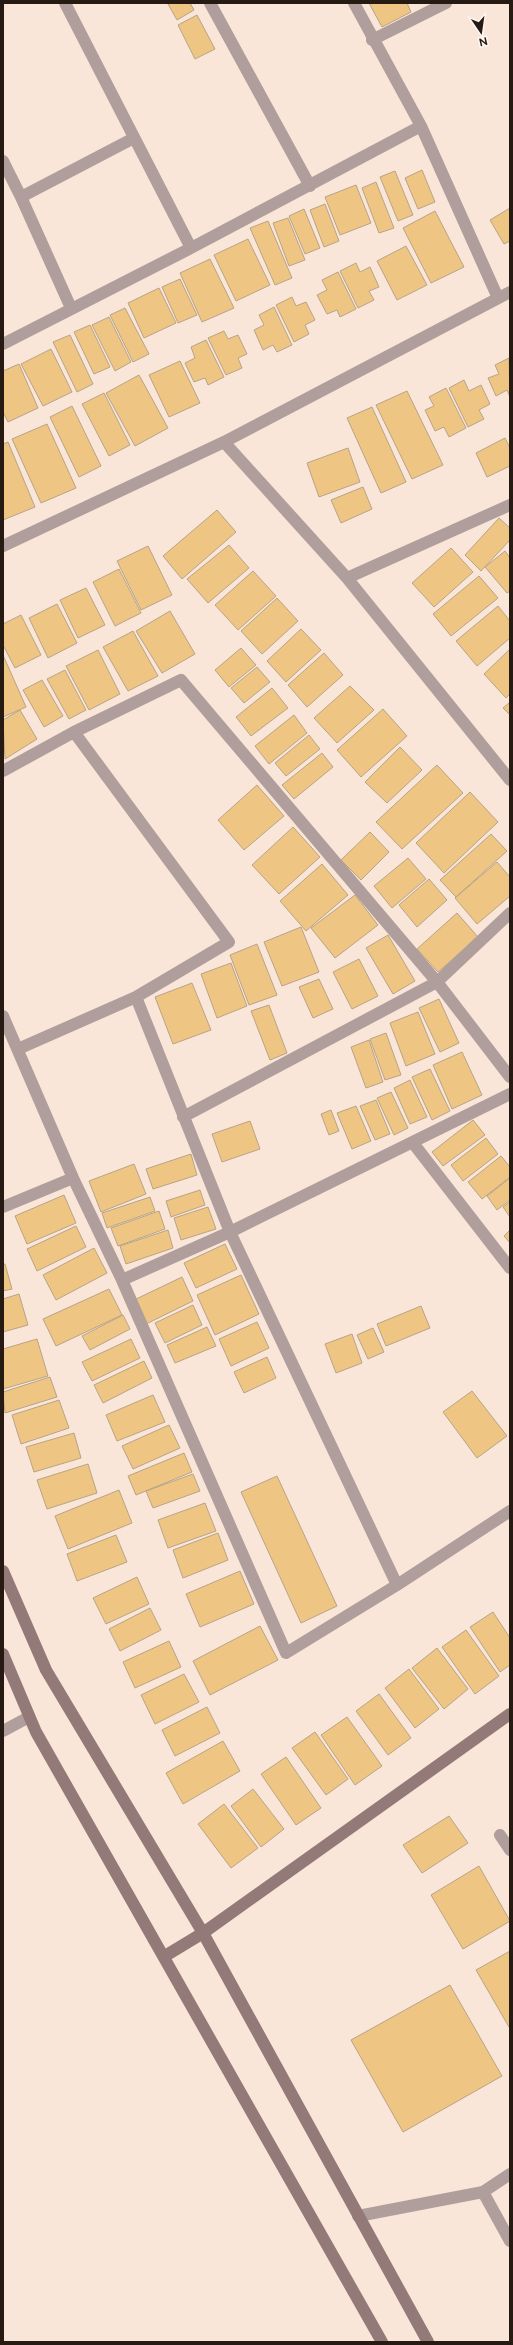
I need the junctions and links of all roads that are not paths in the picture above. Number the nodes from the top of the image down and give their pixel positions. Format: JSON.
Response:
{"nodes":[{"id":1,"x":65,"y":3,"type":"edge"},
{"id":2,"x":210,"y":3,"type":"edge"},
{"id":3,"x":354,"y":3,"type":"edge"},
{"id":4,"x":446,"y":3,"type":"edge"},
{"id":5,"x":372,"y":40,"type":"junction"},
{"id":6,"x":421,"y":126,"type":"junction"},
{"id":7,"x":134,"y":138,"type":"junction"},
{"id":8,"x":3,"y":161,"type":"edge"},
{"id":9,"x":310,"y":186,"type":"junction"},
{"id":10,"x":21,"y":197,"type":"junction"},
{"id":11,"x":191,"y":248,"type":"junction"},
{"id":12,"x":510,"y":292,"type":"edge"},
{"id":13,"x":498,"y":298,"type":"junction"},
{"id":14,"x":71,"y":308,"type":"junction"},
{"id":15,"x":3,"y":344,"type":"edge"},
{"id":16,"x":224,"y":442,"type":"junction"},
{"id":17,"x":510,"y":505,"type":"edge"},
{"id":18,"x":3,"y":546,"type":"edge"},
{"id":19,"x":347,"y":578,"type":"junction"},
{"id":20,"x":74,"y":732,"type":"junction"},
{"id":21,"x":3,"y":771,"type":"edge"},
{"id":22,"x":510,"y":780,"type":"edge"},
{"id":23,"x":510,"y":913,"type":"edge"},
{"id":24,"x":437,"y":982,"type":"junction"},
{"id":25,"x":136,"y":997,"type":"junction"},
{"id":26,"x":3,"y":1016,"type":"edge"},
{"id":27,"x":18,"y":1049,"type":"junction"},
{"id":28,"x":510,"y":1077,"type":"edge"},
{"id":29,"x":510,"y":1094,"type":"edge"},
{"id":30,"x":184,"y":1117,"type":"junction"},
{"id":31,"x":413,"y":1143,"type":"junction"},
{"id":32,"x":74,"y":1178,"type":"junction"},
{"id":33,"x":3,"y":1207,"type":"edge"},
{"id":34,"x":230,"y":1232,"type":"junction"},
{"id":35,"x":510,"y":1268,"type":"edge"},
{"id":36,"x":122,"y":1280,"type":"junction"},
{"id":37,"x":510,"y":1511,"type":"edge"},
{"id":38,"x":3,"y":1571,"type":"edge"},
{"id":39,"x":397,"y":1585,"type":"junction"},
{"id":40,"x":4,"y":1662,"type":"edge"},
{"id":41,"x":510,"y":1714,"type":"edge"},
{"id":42,"x":29,"y":1717,"type":"junction"},
{"id":43,"x":3,"y":1731,"type":"edge"},
{"id":44,"x":500,"y":1834,"type":"dead end"},
{"id":45,"x":510,"y":1850,"type":"edge"},
{"id":46,"x":203,"y":1933,"type":"junction"},
{"id":47,"x":165,"y":1956,"type":"junction"},
{"id":48,"x":510,"y":2174,"type":"edge"},
{"id":49,"x":483,"y":2192,"type":"junction"},
{"id":50,"x":358,"y":2216,"type":"junction"},
{"id":51,"x":510,"y":2241,"type":"edge"},
{"id":52,"x":382,"y":2342,"type":"edge"},
{"id":53,"x":428,"y":2342,"type":"edge"}],
"edges":[{"from":1,"to":7,"type":"street"},
{"from":2,"to":9,"type":"street"},
{"from":3,"to":5,"type":"street"},
{"from":4,"to":5,"type":"street"},
{"from":5,"to":6,"type":"street"},
{"from":6,"to":9,"type":"street"},
{"from":6,"to":13,"type":"street"},
{"from":7,"to":10,"type":"street"},
{"from":7,"to":11,"type":"street"},
{"from":8,"to":10,"type":"street"},
{"from":9,"to":11,"type":"street"},
{"from":10,"to":14,"type":"street"},
{"from":11,"to":14,"type":"street"},
{"from":12,"to":13,"type":"street"},
{"from":13,"to":16,"type":"street"},
{"from":14,"to":15,"type":"street"},
{"from":16,"to":18,"type":"street"},
{"from":16,"to":19,"type":"street"},
{"from":17,"to":19,"type":"street"},
{"from":19,"to":22,"type":"street"},
{"from":20,"to":21,"type":"street"},
{"from":20,"to":24,"type":"street"},
{"from":20,"to":25,"type":"street"},
{"from":23,"to":24,"type":"street"},
{"from":24,"to":28,"type":"street"},
{"from":24,"to":30,"type":"street"},
{"from":25,"to":27,"type":"street"},
{"from":25,"to":30,"type":"street"},
{"from":26,"to":27,"type":"street"},
{"from":27,"to":32,"type":"street"},
{"from":29,"to":31,"type":"street"},
{"from":30,"to":34,"type":"street"},
{"from":31,"to":34,"type":"street"},
{"from":31,"to":35,"type":"street"},
{"from":32,"to":33,"type":"street"},
{"from":32,"to":36,"type":"street"},
{"from":34,"to":36,"type":"street"},
{"from":34,"to":39,"type":"street"},
{"from":36,"to":39,"type":"street"},
{"from":37,"to":39,"type":"street"},
{"from":38,"to":46,"type":"street"},
{"from":40,"to":42,"type":"street"},
{"from":41,"to":46,"type":"street"},
{"from":42,"to":43,"type":"street"},
{"from":42,"to":47,"type":"street"},
{"from":44,"to":45,"type":"street"},
{"from":46,"to":47,"type":"street"},
{"from":46,"to":50,"type":"street"},
{"from":47,"to":52,"type":"street"},
{"from":48,"to":49,"type":"street"},
{"from":49,"to":50,"type":"street"},
{"from":49,"to":51,"type":"street"},
{"from":50,"to":53,"type":"street"}]}
